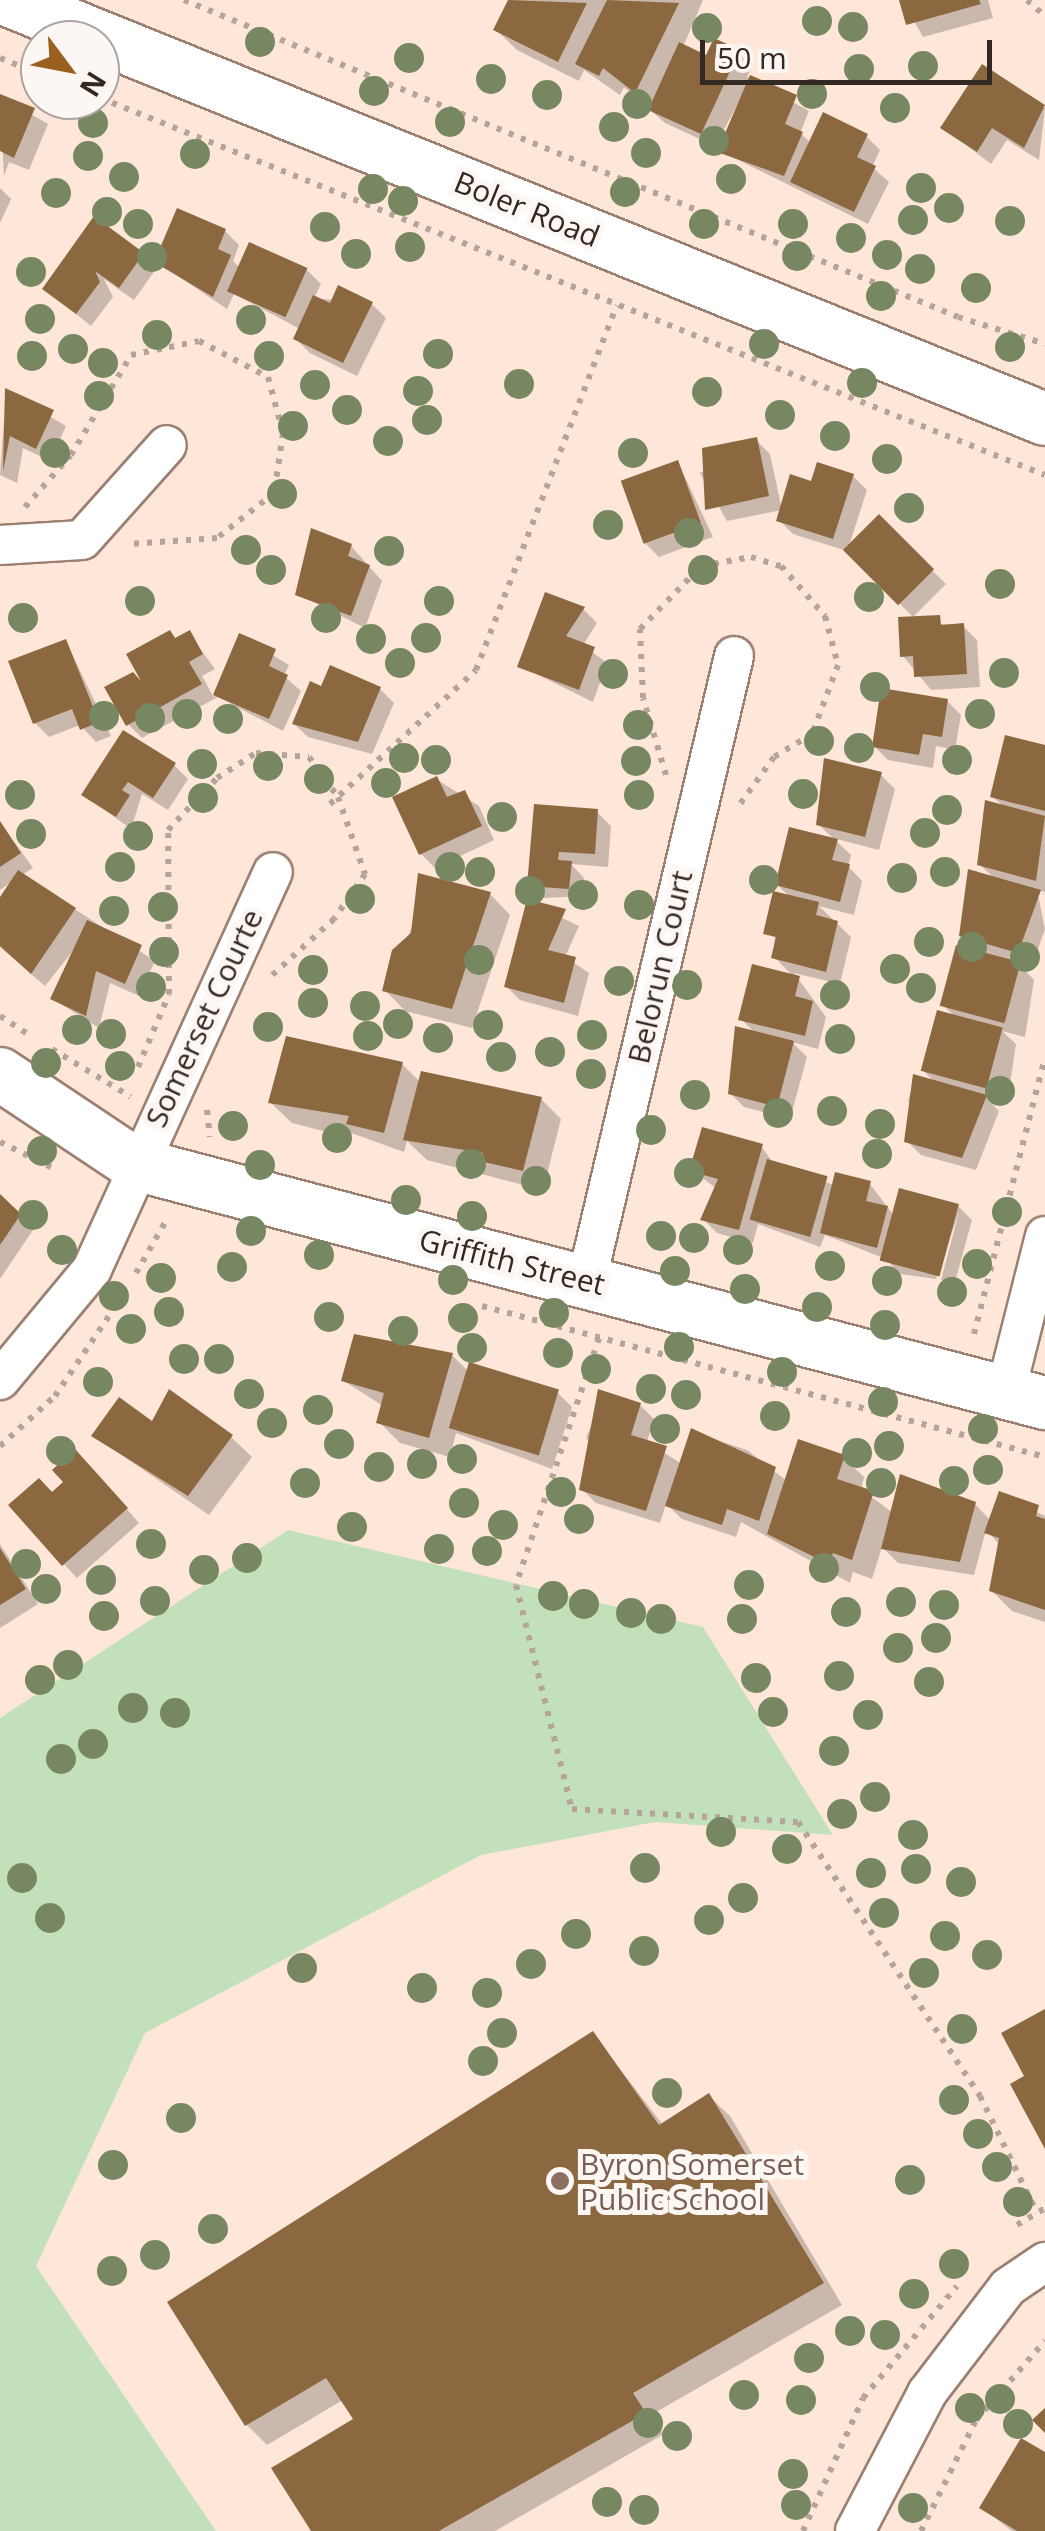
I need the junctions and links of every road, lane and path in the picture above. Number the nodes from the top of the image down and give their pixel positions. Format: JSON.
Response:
{"nodes":[{"id":1,"x":8,"y":0,"type":"edge"},
{"id":2,"x":184,"y":0,"type":"edge"},
{"id":3,"x":1028,"y":0,"type":"edge"},
{"id":4,"x":1045,"y":16,"type":"edge"},
{"id":5,"x":120,"y":106,"type":"edge"},
{"id":6,"x":617,"y":305,"type":"junction"},
{"id":7,"x":1045,"y":344,"type":"edge"},
{"id":8,"x":1045,"y":419,"type":"edge"},
{"id":9,"x":166,"y":446,"type":"dead end"},
{"id":10,"x":1045,"y":475,"type":"edge"},
{"id":11,"x":0,"y":545,"type":"edge"},
{"id":12,"x":734,"y":656,"type":"dead end"},
{"id":13,"x":330,"y":804,"type":"dead end"},
{"id":14,"x":274,"y":872,"type":"dead end"},
{"id":15,"x":0,"y":1016,"type":"edge"},
{"id":16,"x":1045,"y":1058,"type":"edge"},
{"id":17,"x":0,"y":1074,"type":"edge"},
{"id":18,"x":162,"y":1110,"type":"junction"},
{"id":19,"x":230,"y":1140,"type":"dead end"},
{"id":20,"x":135,"y":1164,"type":"junction"},
{"id":21,"x":167,"y":1219,"type":"dead end"},
{"id":22,"x":186,"y":1224,"type":"dead end"},
{"id":23,"x":1045,"y":1236,"type":"edge"},
{"id":24,"x":587,"y":1279,"type":"junction"},
{"id":25,"x":468,"y":1302,"type":"dead end"},
{"id":26,"x":955,"y":1329,"type":"dead end"},
{"id":27,"x":974,"y":1334,"type":"junction"},
{"id":28,"x":598,"y":1338,"type":"junction"},
{"id":29,"x":0,"y":1380,"type":"edge"},
{"id":30,"x":1023,"y":1381,"type":"edge"},
{"id":31,"x":1045,"y":1457,"type":"edge"},
{"id":32,"x":1045,"y":2208,"type":"edge"},
{"id":33,"x":1037,"y":2213,"type":"junction"},
{"id":34,"x":1017,"y":2225,"type":"dead end"},
{"id":35,"x":1045,"y":2262,"type":"edge"},
{"id":36,"x":962,"y":2280,"type":"dead end"},
{"id":37,"x":1045,"y":2342,"type":"edge"},
{"id":38,"x":803,"y":2531,"type":"edge"},
{"id":39,"x":855,"y":2531,"type":"edge"},
{"id":40,"x":921,"y":2531,"type":"edge"}],
"edges":[{"from":1,"to":8,"type":"street","name":"Boler Road"},
{"from":2,"to":7,"type":"path"},
{"from":3,"to":4,"type":"path"},
{"from":5,"to":6,"type":"path"},
{"from":6,"to":10,"type":"path"},
{"from":6,"to":13,"type":"path"},
{"from":9,"to":11,"type":"street"},
{"from":12,"to":24,"type":"street","name":"Belorun Court"},
{"from":14,"to":18,"type":"street","name":"Somerset Courte"},
{"from":15,"to":18,"type":"path"},
{"from":16,"to":27,"type":"path"},
{"from":17,"to":20,"type":"street","name":"Griffith Street"},
{"from":18,"to":19,"type":"path"},
{"from":18,"to":20,"type":"street","name":"Somerset Courte"},
{"from":20,"to":24,"type":"street","name":"Griffith Street"},
{"from":20,"to":29,"type":"street","name":"Somerset Courte"},
{"from":21,"to":22,"type":"path"},
{"from":23,"to":30,"type":"street"},
{"from":24,"to":30,"type":"street","name":"Griffith Street"},
{"from":25,"to":28,"type":"path"},
{"from":26,"to":27,"type":"path"},
{"from":27,"to":30,"type":"path"},
{"from":28,"to":31,"type":"path"},
{"from":28,"to":33,"type":"path"},
{"from":32,"to":33,"type":"path"},
{"from":33,"to":34,"type":"path"},
{"from":35,"to":39,"type":"street"},
{"from":36,"to":38,"type":"path"},
{"from":37,"to":40,"type":"path"}]}
